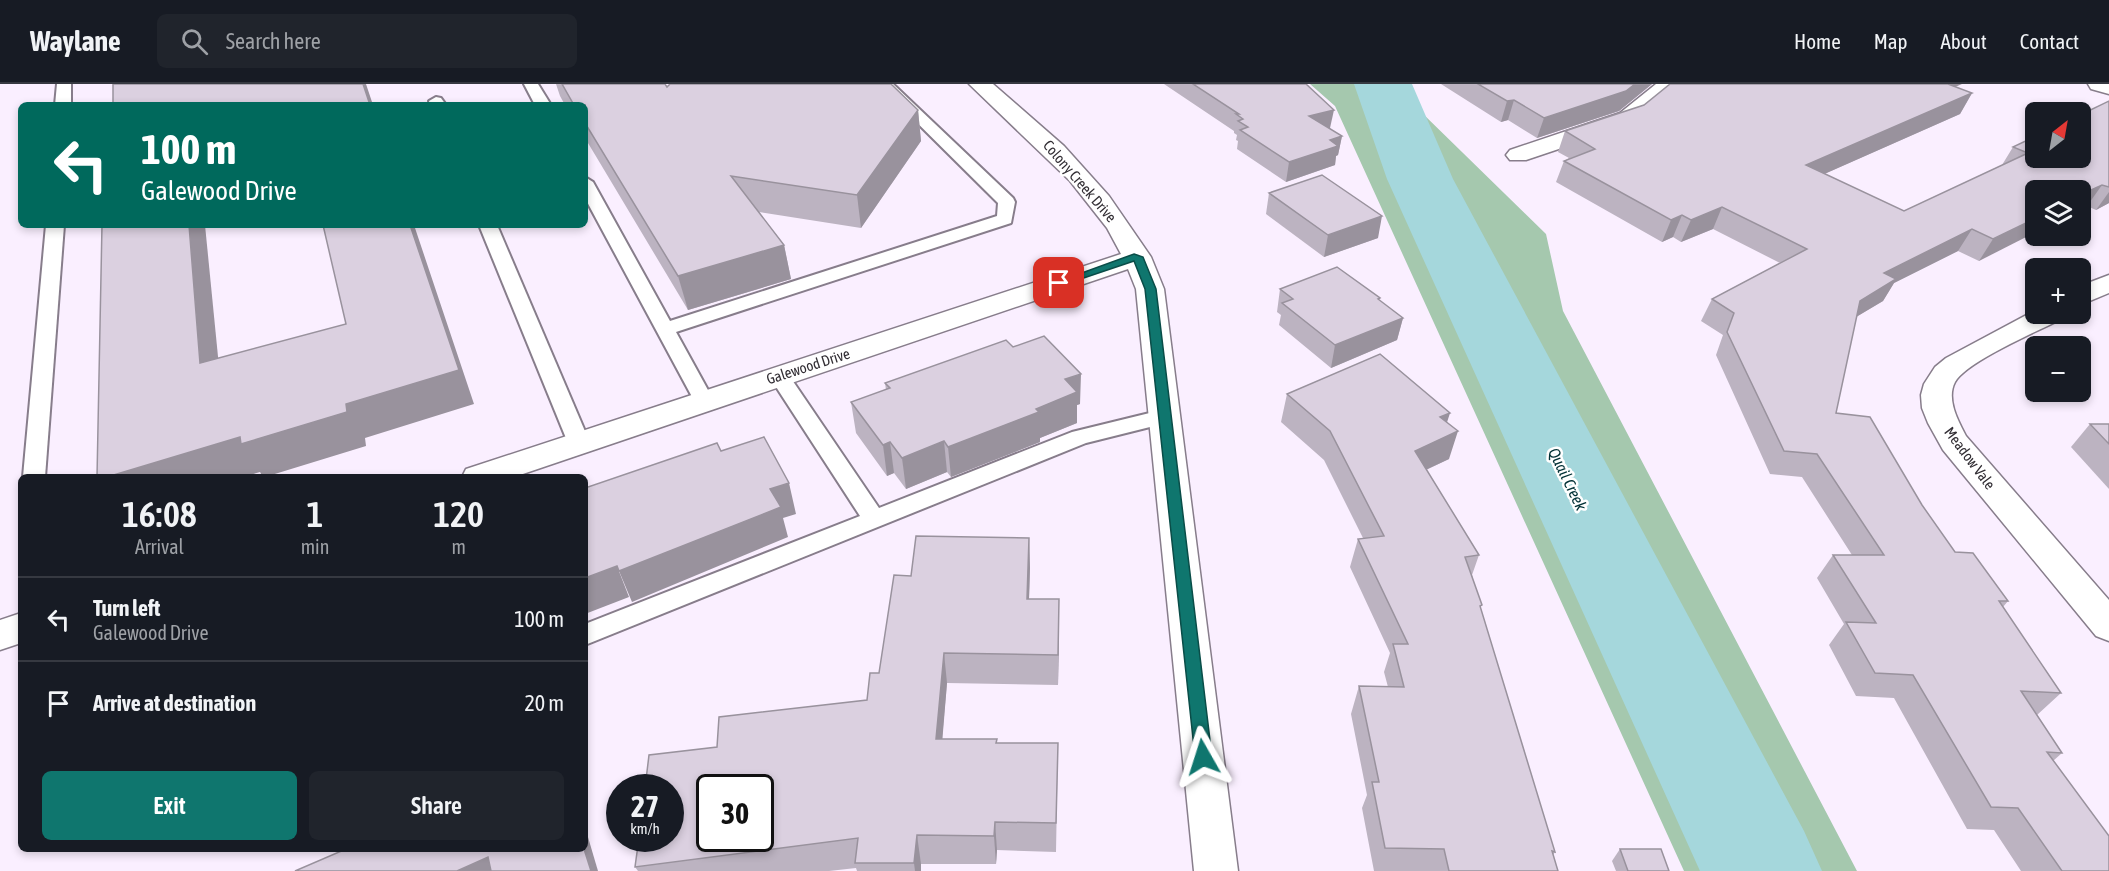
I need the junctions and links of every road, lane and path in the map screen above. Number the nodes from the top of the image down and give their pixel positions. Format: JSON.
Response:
{"nodes":[{"id":1,"x":64,"y":84,"type":"edge"},
{"id":2,"x":531,"y":84,"type":"edge"},
{"id":3,"x":885,"y":84,"type":"edge"},
{"id":4,"x":980,"y":84,"type":"edge"},
{"id":5,"x":2098,"y":84,"type":"edge"},
{"id":6,"x":1665,"y":85,"type":"edge"},
{"id":7,"x":2109,"y":88,"type":"edge"},
{"id":8,"x":63,"y":102,"type":"edge"},
{"id":9,"x":541,"y":102,"type":"edge"},
{"id":10,"x":1518,"y":156,"type":"dead end"},
{"id":11,"x":588,"y":187,"type":"edge"},
{"id":12,"x":55,"y":228,"type":"edge"},
{"id":13,"x":489,"y":228,"type":"edge"},
{"id":14,"x":1138,"y":257,"type":"junction"},
{"id":15,"x":2109,"y":283,"type":"edge"},
{"id":16,"x":2091,"y":292,"type":"edge"},
{"id":17,"x":2030,"y":324,"type":"edge"},
{"id":18,"x":666,"y":329,"type":"junction"},
{"id":19,"x":779,"y":376,"type":"junction"},
{"id":20,"x":704,"y":401,"type":"junction"},
{"id":21,"x":1166,"y":416,"type":"junction"},
{"id":22,"x":579,"y":443,"type":"junction"},
{"id":23,"x":34,"y":474,"type":"edge"},
{"id":24,"x":487,"y":474,"type":"edge"},
{"id":25,"x":874,"y":519,"type":"junction"},
{"id":26,"x":2109,"y":626,"type":"edge"},
{"id":27,"x":18,"y":628,"type":"edge"},
{"id":28,"x":588,"y":634,"type":"edge"},
{"id":29,"x":0,"y":635,"type":"edge"},
{"id":30,"x":1216,"y":871,"type":"edge"}],
"edges":[{"from":1,"to":8,"type":"lane"},
{"from":2,"to":9,"type":"lane"},
{"from":3,"to":18,"type":"lane"},
{"from":4,"to":14,"type":"street","name":"Colony Creek Drive"},
{"from":5,"to":7,"type":"street"},
{"from":6,"to":10,"type":"street"},
{"from":11,"to":18,"type":"lane"},
{"from":12,"to":23,"type":"lane"},
{"from":13,"to":22,"type":"lane"},
{"from":14,"to":19,"type":"street","name":"Galewood Drive"},
{"from":14,"to":21,"type":"street","name":"Colony Creek Drive"},
{"from":15,"to":16,"type":"street"},
{"from":17,"to":26,"type":"street","name":"Meadow Vale"},
{"from":18,"to":20,"type":"lane"},
{"from":19,"to":20,"type":"street","name":"Galewood Drive"},
{"from":19,"to":25,"type":"lane"},
{"from":20,"to":22,"type":"street","name":"Galewood Drive"},
{"from":21,"to":25,"type":"lane"},
{"from":21,"to":30,"type":"street","name":"Colony Creek Drive"},
{"from":22,"to":24,"type":"street","name":"Galewood Drive"},
{"from":25,"to":28,"type":"lane"},
{"from":27,"to":29,"type":"street"}]}
